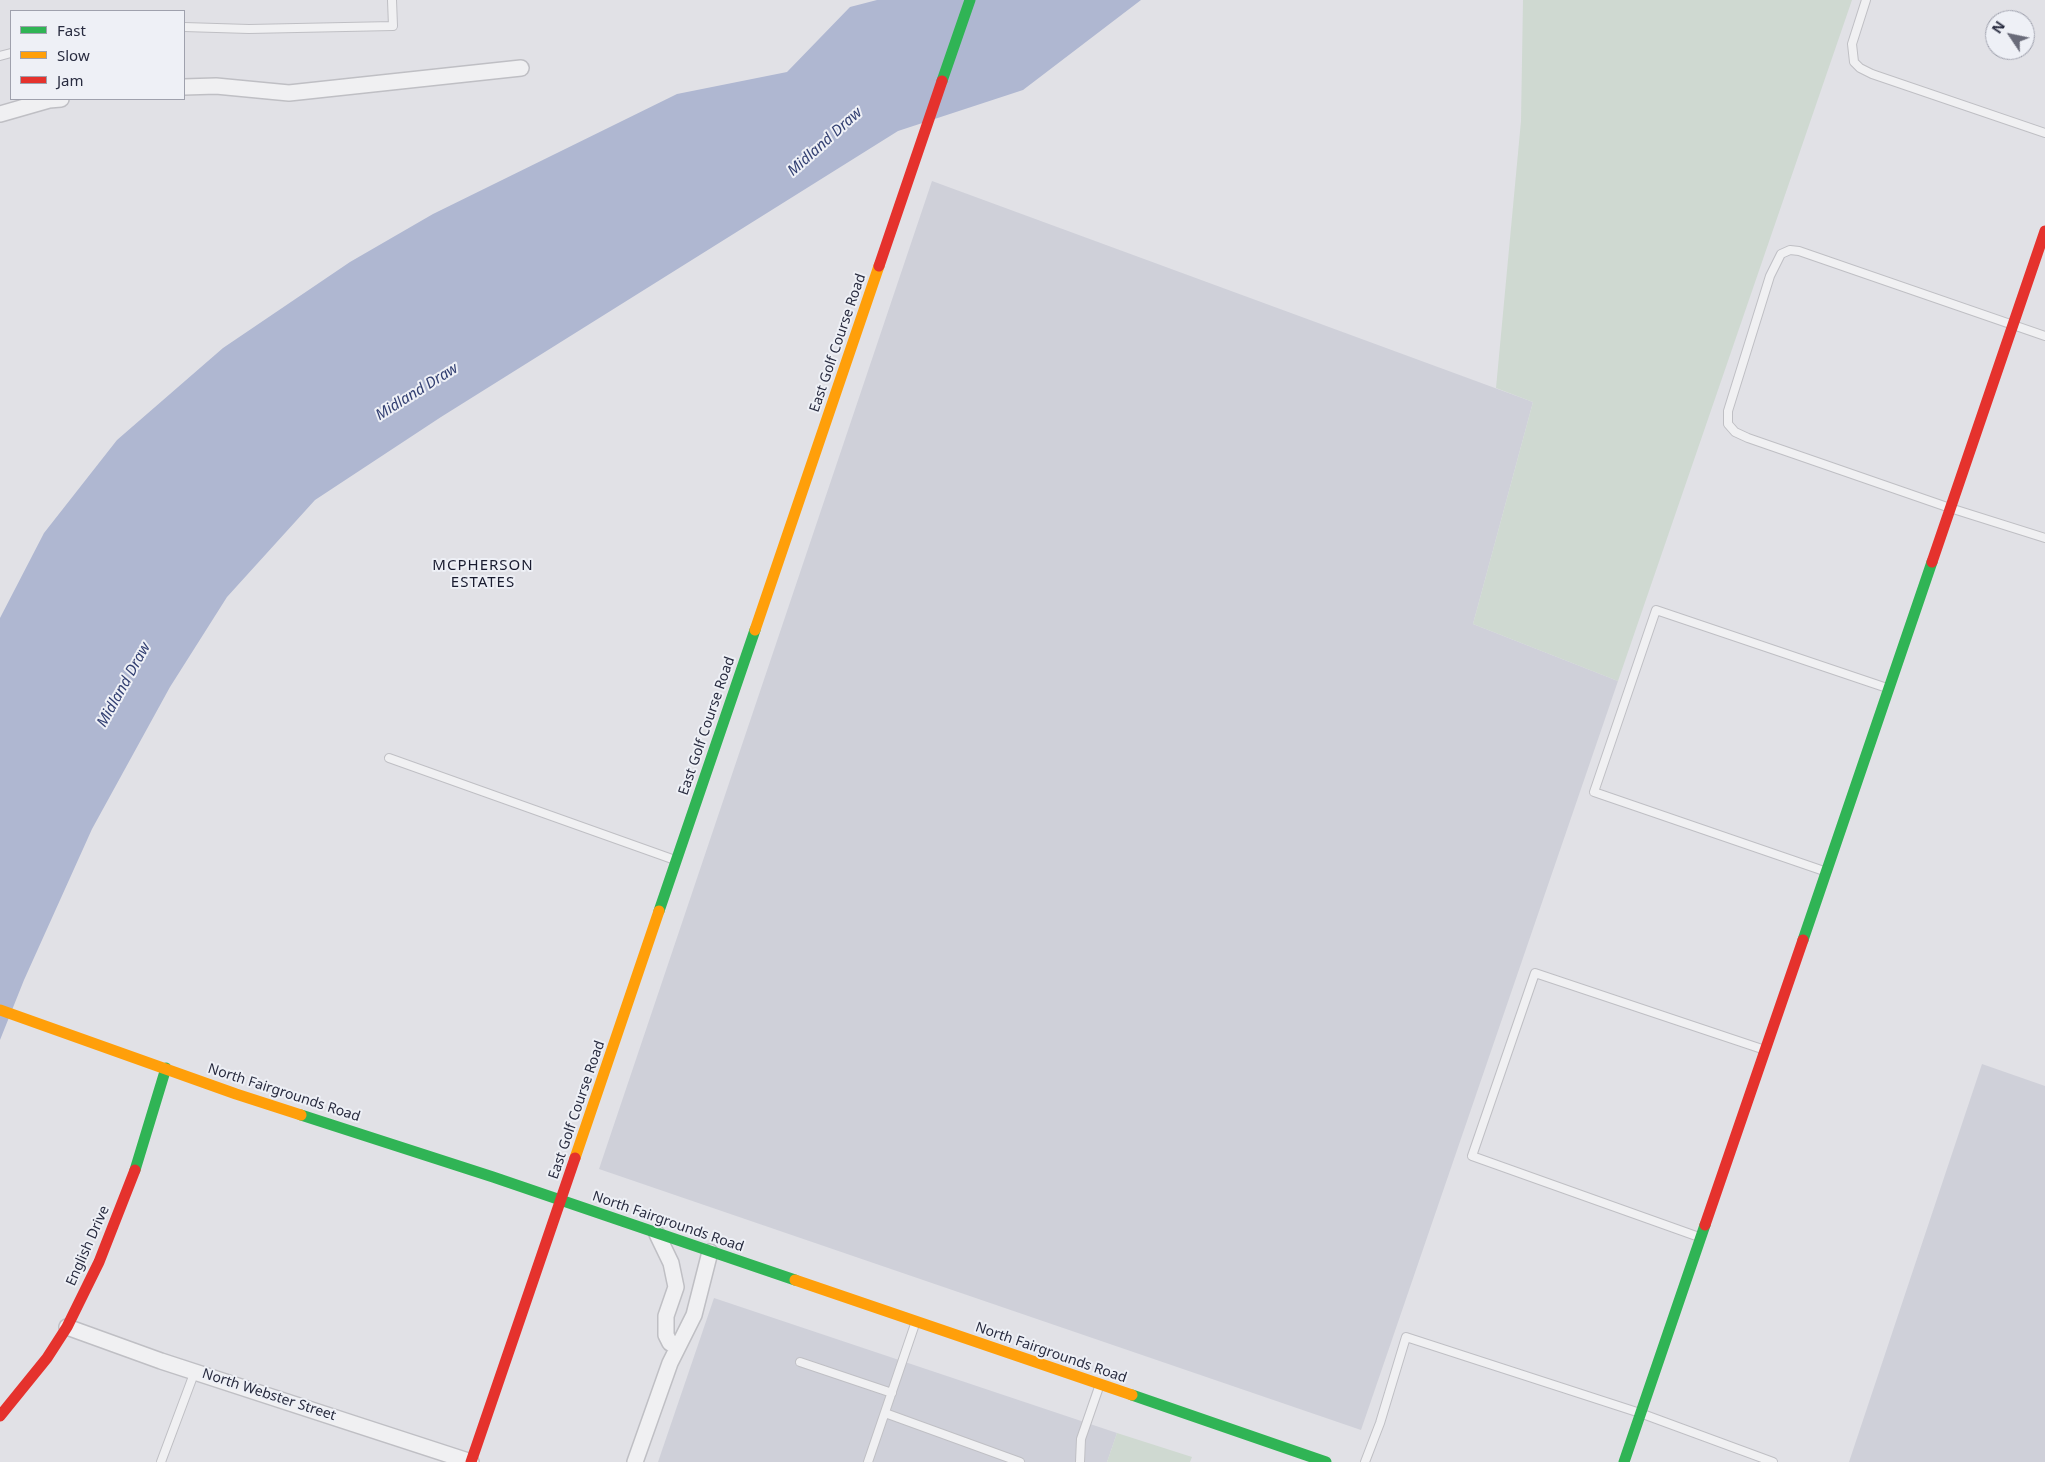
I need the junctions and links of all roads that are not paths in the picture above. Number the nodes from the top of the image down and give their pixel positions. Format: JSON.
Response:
{"nodes":[{"id":1,"x":392,"y":0,"type":"edge"},
{"id":2,"x":970,"y":0,"type":"edge"},
{"id":3,"x":1866,"y":0,"type":"edge"},
{"id":4,"x":185,"y":27,"type":"edge"},
{"id":5,"x":521,"y":68,"type":"dead end"},
{"id":6,"x":185,"y":87,"type":"edge"},
{"id":7,"x":49,"y":100,"type":"edge"},
{"id":8,"x":0,"y":114,"type":"edge"},
{"id":9,"x":2045,"y":133,"type":"edge"},
{"id":10,"x":2045,"y":231,"type":"edge"},
{"id":11,"x":2013,"y":324,"type":"junction"},
{"id":12,"x":2045,"y":336,"type":"edge"},
{"id":13,"x":1950,"y":508,"type":"junction"},
{"id":14,"x":2045,"y":538,"type":"edge"},
{"id":15,"x":1888,"y":689,"type":"junction"},
{"id":16,"x":389,"y":758,"type":"dead end"},
{"id":17,"x":677,"y":861,"type":"junction"},
{"id":18,"x":1826,"y":872,"type":"junction"},
{"id":19,"x":5,"y":1012,"type":"edge"},
{"id":20,"x":1764,"y":1050,"type":"junction"},
{"id":21,"x":166,"y":1068,"type":"junction"},
{"id":22,"x":562,"y":1202,"type":"junction"},
{"id":23,"x":657,"y":1234,"type":"junction"},
{"id":24,"x":1700,"y":1238,"type":"junction"},
{"id":25,"x":710,"y":1252,"type":"junction"},
{"id":26,"x":916,"y":1322,"type":"junction"},
{"id":27,"x":67,"y":1327,"type":"junction"},
{"id":28,"x":678,"y":1346,"type":"junction"},
{"id":29,"x":800,"y":1362,"type":"dead end"},
{"id":30,"x":195,"y":1371,"type":"junction"},
{"id":31,"x":1100,"y":1385,"type":"junction"},
{"id":32,"x":892,"y":1393,"type":"junction"},
{"id":33,"x":885,"y":1413,"type":"junction"},
{"id":34,"x":1640,"y":1413,"type":"junction"},
{"id":35,"x":0,"y":1416,"type":"edge"},
{"id":36,"x":161,"y":1462,"type":"edge"},
{"id":37,"x":471,"y":1462,"type":"edge"},
{"id":38,"x":635,"y":1462,"type":"edge"},
{"id":39,"x":868,"y":1462,"type":"edge"},
{"id":40,"x":1020,"y":1462,"type":"edge"},
{"id":41,"x":1080,"y":1462,"type":"edge"},
{"id":42,"x":1326,"y":1462,"type":"edge"},
{"id":43,"x":1365,"y":1462,"type":"edge"},
{"id":44,"x":1624,"y":1462,"type":"edge"},
{"id":45,"x":1773,"y":1462,"type":"edge"}],
"edges":[{"from":1,"to":4,"type":"lane"},
{"from":2,"to":17,"type":"street","name":"East Golf Course Road"},
{"from":3,"to":9,"type":"lane"},
{"from":5,"to":6,"type":"street"},
{"from":7,"to":8,"type":"street"},
{"from":10,"to":11,"type":"street"},
{"from":11,"to":12,"type":"lane"},
{"from":11,"to":13,"type":"street"},
{"from":11,"to":13,"type":"lane"},
{"from":13,"to":14,"type":"lane"},
{"from":13,"to":15,"type":"street"},
{"from":15,"to":18,"type":"street"},
{"from":15,"to":18,"type":"lane"},
{"from":16,"to":17,"type":"lane"},
{"from":17,"to":22,"type":"street","name":"East Golf Course Road"},
{"from":18,"to":20,"type":"street"},
{"from":19,"to":21,"type":"street","name":"North Fairgrounds Road"},
{"from":20,"to":24,"type":"street"},
{"from":20,"to":24,"type":"lane"},
{"from":21,"to":22,"type":"street","name":"North Fairgrounds Road"},
{"from":21,"to":27,"type":"street","name":"English Drive"},
{"from":22,"to":23,"type":"street","name":"North Fairgrounds Road"},
{"from":22,"to":37,"type":"street","name":"East Golf Course Road"},
{"from":23,"to":25,"type":"street","name":"North Fairgrounds Road"},
{"from":23,"to":28,"type":"street"},
{"from":24,"to":34,"type":"street"},
{"from":25,"to":26,"type":"street","name":"North Fairgrounds Road"},
{"from":25,"to":28,"type":"street"},
{"from":26,"to":31,"type":"street","name":"North Fairgrounds Road"},
{"from":26,"to":32,"type":"lane"},
{"from":27,"to":30,"type":"street","name":"North Webster Street"},
{"from":27,"to":35,"type":"street","name":"English Drive"},
{"from":28,"to":38,"type":"street"},
{"from":29,"to":32,"type":"lane"},
{"from":30,"to":36,"type":"lane"},
{"from":30,"to":37,"type":"street","name":"North Webster Street"},
{"from":31,"to":41,"type":"lane"},
{"from":31,"to":42,"type":"street","name":"North Fairgrounds Road"},
{"from":32,"to":33,"type":"lane"},
{"from":33,"to":39,"type":"lane"},
{"from":33,"to":40,"type":"lane"},
{"from":34,"to":43,"type":"lane"},
{"from":34,"to":44,"type":"street"},
{"from":34,"to":45,"type":"lane"}]}
